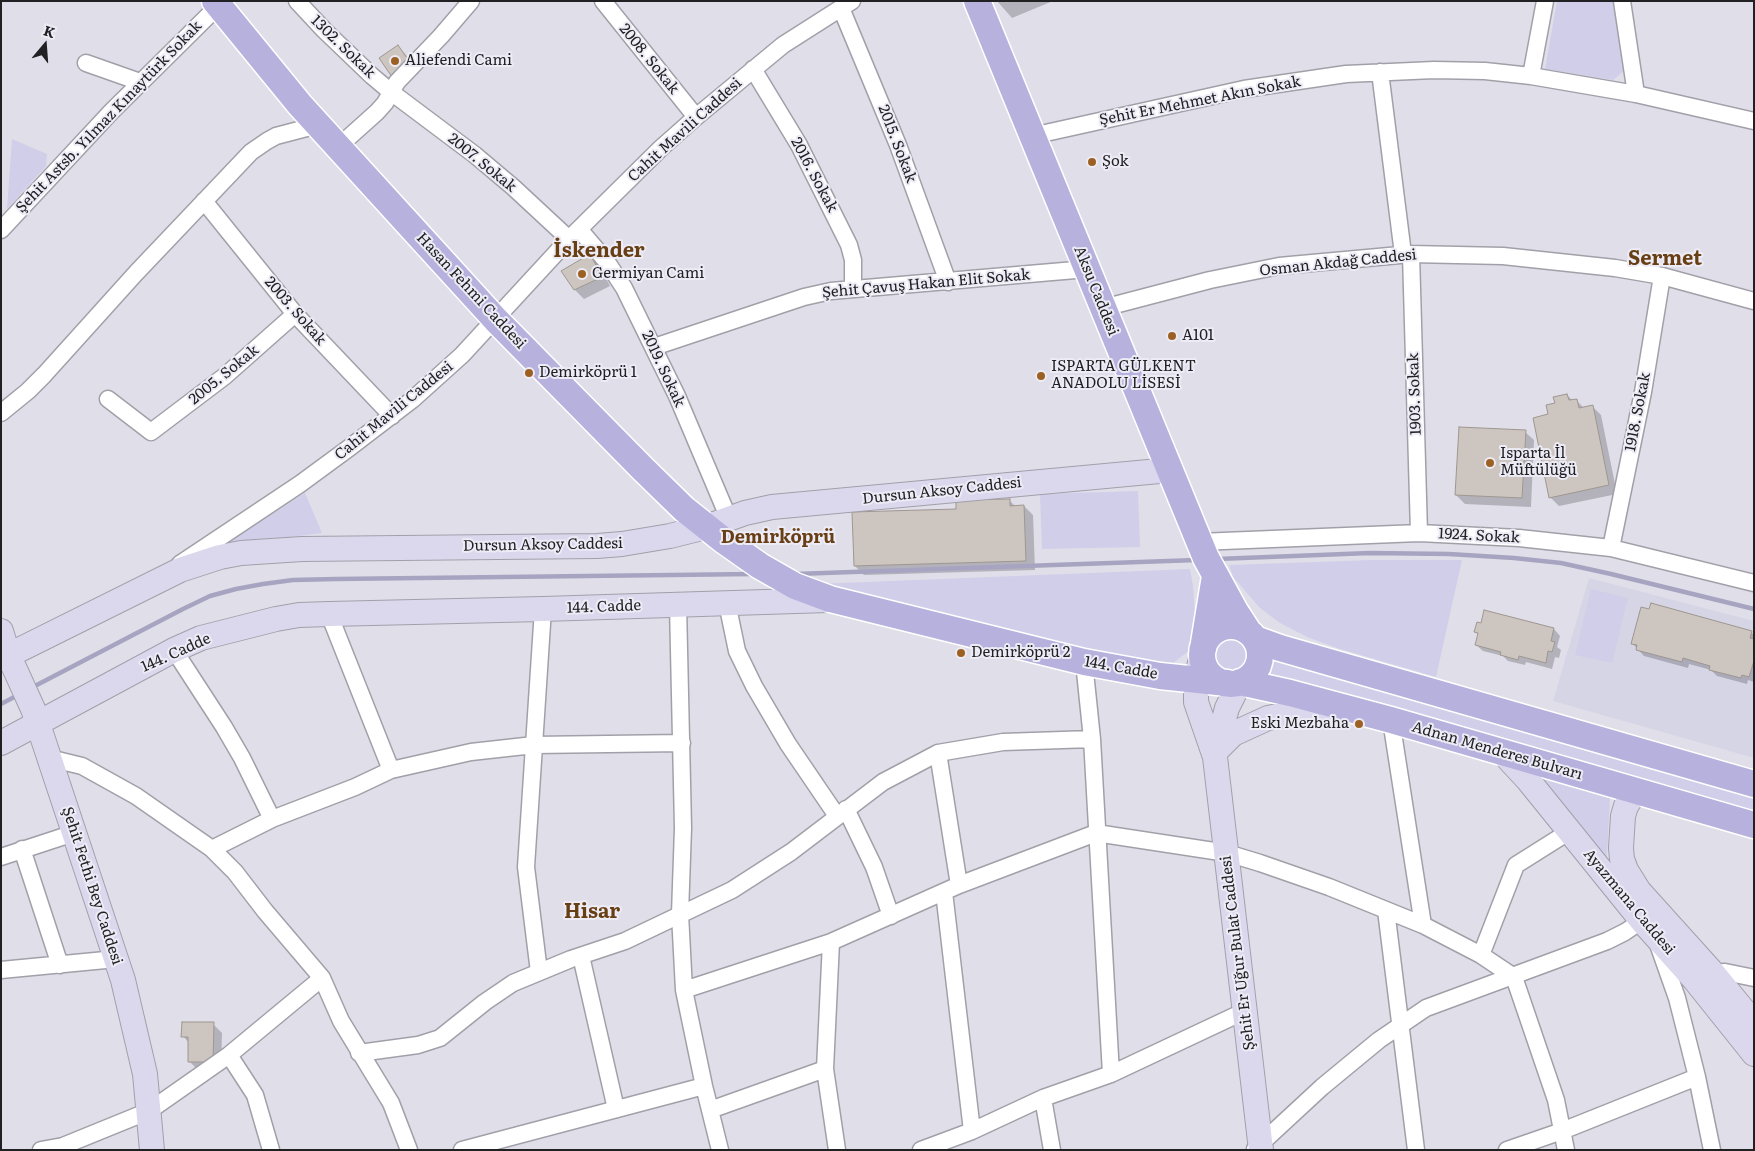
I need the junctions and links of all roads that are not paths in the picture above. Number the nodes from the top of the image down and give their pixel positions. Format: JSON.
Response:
{"nodes":[{"id":1,"x":297,"y":1,"type":"edge"},
{"id":2,"x":471,"y":1,"type":"edge"},
{"id":3,"x":603,"y":1,"type":"edge"},
{"id":4,"x":977,"y":1,"type":"edge"},
{"id":5,"x":1546,"y":1,"type":"edge"},
{"id":6,"x":1622,"y":1,"type":"edge"},
{"id":7,"x":216,"y":4,"type":"edge"},
{"id":8,"x":847,"y":4,"type":"edge"},
{"id":9,"x":86,"y":63,"type":"dead end"},
{"id":10,"x":753,"y":69,"type":"junction"},
{"id":11,"x":1380,"y":72,"type":"junction"},
{"id":12,"x":1531,"y":76,"type":"junction"},
{"id":13,"x":140,"y":82,"type":"junction"},
{"id":14,"x":391,"y":92,"type":"junction"},
{"id":15,"x":1636,"y":94,"type":"junction"},
{"id":16,"x":696,"y":117,"type":"junction"},
{"id":17,"x":1754,"y":121,"type":"edge"},
{"id":18,"x":318,"y":125,"type":"junction"},
{"id":19,"x":1032,"y":136,"type":"junction"},
{"id":20,"x":338,"y":147,"type":"junction"},
{"id":21,"x":204,"y":202,"type":"junction"},
{"id":22,"x":1,"y":230,"type":"edge"},
{"id":23,"x":574,"y":234,"type":"junction"},
{"id":24,"x":1407,"y":254,"type":"junction"},
{"id":25,"x":1087,"y":269,"type":"junction"},
{"id":26,"x":1662,"y":276,"type":"junction"},
{"id":27,"x":948,"y":282,"type":"junction"},
{"id":28,"x":853,"y":288,"type":"junction"},
{"id":29,"x":1754,"y":301,"type":"edge"},
{"id":30,"x":1103,"y":308,"type":"junction"},
{"id":31,"x":295,"y":314,"type":"junction"},
{"id":32,"x":496,"y":320,"type":"junction"},
{"id":33,"x":654,"y":348,"type":"junction"},
{"id":34,"x":108,"y":399,"type":"dead end"},
{"id":35,"x":1,"y":412,"type":"edge"},
{"id":36,"x":392,"y":416,"type":"junction"},
{"id":37,"x":1170,"y":470,"type":"junction"},
{"id":38,"x":719,"y":529,"type":"junction"},
{"id":39,"x":1419,"y":533,"type":"junction"},
{"id":40,"x":1199,"y":542,"type":"junction"},
{"id":41,"x":1612,"y":548,"type":"junction"},
{"id":42,"x":1215,"y":576,"type":"junction"},
{"id":43,"x":155,"y":582,"type":"junction"},
{"id":44,"x":1754,"y":583,"type":"edge"},
{"id":45,"x":830,"y":600,"type":"junction"},
{"id":46,"x":727,"y":603,"type":"junction"},
{"id":47,"x":678,"y":605,"type":"junction"},
{"id":48,"x":544,"y":609,"type":"junction"},
{"id":49,"x":329,"y":614,"type":"junction"},
{"id":50,"x":1,"y":631,"type":"edge"},
{"id":51,"x":1252,"y":635,"type":"junction"},
{"id":52,"x":1203,"y":649,"type":"junction"},
{"id":53,"x":174,"y":650,"type":"junction"},
{"id":54,"x":8,"y":660,"type":"edge"},
{"id":55,"x":1328,"y":661,"type":"junction"},
{"id":56,"x":1084,"y":662,"type":"junction"},
{"id":57,"x":1196,"y":681,"type":"junction"},
{"id":58,"x":1233,"y":683,"type":"junction"},
{"id":59,"x":1354,"y":710,"type":"junction"},
{"id":60,"x":35,"y":716,"type":"junction"},
{"id":61,"x":1391,"y":720,"type":"junction"},
{"id":62,"x":1092,"y":739,"type":"junction"},
{"id":63,"x":1,"y":743,"type":"edge"},
{"id":64,"x":682,"y":743,"type":"junction"},
{"id":65,"x":534,"y":744,"type":"junction"},
{"id":66,"x":1502,"y":752,"type":"junction"},
{"id":67,"x":938,"y":753,"type":"junction"},
{"id":68,"x":1216,"y":754,"type":"junction"},
{"id":69,"x":49,"y":758,"type":"junction"},
{"id":70,"x":391,"y":770,"type":"junction"},
{"id":71,"x":1754,"y":784,"type":"edge"},
{"id":72,"x":1636,"y":791,"type":"junction"},
{"id":73,"x":842,"y":813,"type":"junction"},
{"id":74,"x":272,"y":818,"type":"junction"},
{"id":75,"x":1754,"y":825,"type":"edge"},
{"id":76,"x":1570,"y":831,"type":"junction"},
{"id":77,"x":74,"y":833,"type":"junction"},
{"id":78,"x":1096,"y":833,"type":"junction"},
{"id":79,"x":22,"y":849,"type":"junction"},
{"id":80,"x":212,"y":849,"type":"junction"},
{"id":81,"x":1227,"y":853,"type":"junction"},
{"id":82,"x":1,"y":857,"type":"edge"},
{"id":83,"x":959,"y":885,"type":"junction"},
{"id":84,"x":944,"y":892,"type":"junction"},
{"id":85,"x":1386,"y":910,"type":"junction"},
{"id":86,"x":680,"y":914,"type":"junction"},
{"id":87,"x":891,"y":916,"type":"junction"},
{"id":88,"x":1650,"y":922,"type":"junction"},
{"id":89,"x":1423,"y":925,"type":"junction"},
{"id":90,"x":831,"y":942,"type":"junction"},
{"id":91,"x":1482,"y":955,"type":"junction"},
{"id":92,"x":581,"y":956,"type":"junction"},
{"id":93,"x":116,"y":959,"type":"junction"},
{"id":94,"x":60,"y":965,"type":"junction"},
{"id":95,"x":1,"y":970,"type":"edge"},
{"id":96,"x":539,"y":972,"type":"junction"},
{"id":97,"x":1703,"y":976,"type":"junction"},
{"id":98,"x":1514,"y":977,"type":"junction"},
{"id":99,"x":322,"y":978,"type":"junction"},
{"id":100,"x":1754,"y":978,"type":"edge"},
{"id":101,"x":684,"y":990,"type":"junction"},
{"id":102,"x":1677,"y":998,"type":"junction"},
{"id":103,"x":1245,"y":1011,"type":"junction"},
{"id":104,"x":1754,"y":1023,"type":"edge"},
{"id":105,"x":1400,"y":1026,"type":"junction"},
{"id":106,"x":359,"y":1054,"type":"junction"},
{"id":107,"x":1754,"y":1054,"type":"edge"},
{"id":108,"x":229,"y":1055,"type":"junction"},
{"id":109,"x":824,"y":1070,"type":"junction"},
{"id":110,"x":1111,"y":1074,"type":"junction"},
{"id":111,"x":1696,"y":1077,"type":"junction"},
{"id":112,"x":704,"y":1086,"type":"junction"},
{"id":113,"x":1043,"y":1098,"type":"junction"},
{"id":114,"x":616,"y":1109,"type":"junction"},
{"id":115,"x":149,"y":1110,"type":"junction"},
{"id":116,"x":710,"y":1110,"type":"junction"},
{"id":117,"x":972,"y":1131,"type":"junction"},
{"id":118,"x":1562,"y":1131,"type":"junction"},
{"id":119,"x":1258,"y":1148,"type":"edge"},
{"id":120,"x":41,"y":1150,"type":"edge"},
{"id":121,"x":152,"y":1150,"type":"edge"},
{"id":122,"x":271,"y":1150,"type":"edge"},
{"id":123,"x":409,"y":1150,"type":"edge"},
{"id":124,"x":462,"y":1150,"type":"edge"},
{"id":125,"x":720,"y":1150,"type":"edge"},
{"id":126,"x":837,"y":1150,"type":"edge"},
{"id":127,"x":921,"y":1150,"type":"edge"},
{"id":128,"x":1052,"y":1150,"type":"edge"},
{"id":129,"x":1416,"y":1150,"type":"edge"},
{"id":130,"x":1507,"y":1150,"type":"edge"},
{"id":131,"x":1566,"y":1150,"type":"edge"},
{"id":132,"x":1712,"y":1150,"type":"edge"}],
"edges":[{"from":1,"to":14,"type":"street","name":"1302. Sokak"},
{"from":2,"to":14,"type":"street"},
{"from":3,"to":16,"type":"street","name":"2008. Sokak"},
{"from":4,"to":19,"type":"main road","name":"Aksu Caddesi"},
{"from":5,"to":12,"type":"street"},
{"from":6,"to":15,"type":"street"},
{"from":7,"to":13,"type":"street","name":"Şehit Astsb. Yılmaz Kınaytürk Sokak"},
{"from":7,"to":18,"type":"main road","name":"Hasan Fehmi Caddesi"},
{"from":8,"to":10,"type":"street","name":"Cahit Mavili Caddesi"},
{"from":8,"to":27,"type":"street","name":"2015. Sokak"},
{"from":9,"to":13,"type":"street"},
{"from":10,"to":16,"type":"street","name":"Cahit Mavili Caddesi"},
{"from":10,"to":28,"type":"street","name":"2016. Sokak"},
{"from":11,"to":12,"type":"street","name":"Şehit Er Mehmet Akın Sokak"},
{"from":11,"to":19,"type":"street","name":"Şehit Er Mehmet Akın Sokak"},
{"from":11,"to":24,"type":"street","name":"1903. Sokak"},
{"from":12,"to":15,"type":"street","name":"Şehit Er Mehmet Akın Sokak"},
{"from":13,"to":22,"type":"street","name":"Şehit Astsb. Yılmaz Kınaytürk Sokak"},
{"from":14,"to":20,"type":"street"},
{"from":14,"to":23,"type":"street","name":"2007. Sokak"},
{"from":15,"to":17,"type":"street","name":"Şehit Er Mehmet Akın Sokak"},
{"from":16,"to":23,"type":"street","name":"Cahit Mavili Caddesi"},
{"from":18,"to":20,"type":"main road","name":"Hasan Fehmi Caddesi"},
{"from":18,"to":21,"type":"street"},
{"from":19,"to":25,"type":"main road","name":"Aksu Caddesi"},
{"from":20,"to":32,"type":"main road","name":"Hasan Fehmi Caddesi"},
{"from":21,"to":31,"type":"street","name":"2003. Sokak"},
{"from":21,"to":35,"type":"street"},
{"from":23,"to":32,"type":"street","name":"Cahit Mavili Caddesi"},
{"from":23,"to":33,"type":"street","name":"2019. Sokak"},
{"from":24,"to":26,"type":"street","name":"Osman Akdağ Caddesi"},
{"from":24,"to":30,"type":"street","name":"Osman Akdağ Caddesi"},
{"from":24,"to":39,"type":"street","name":"1903. Sokak"},
{"from":25,"to":27,"type":"street","name":"Şehit Çavuş Hakan Elit Sokak"},
{"from":25,"to":30,"type":"main road","name":"Aksu Caddesi"},
{"from":26,"to":29,"type":"street","name":"Osman Akdağ Caddesi"},
{"from":26,"to":41,"type":"street","name":"1918. Sokak"},
{"from":27,"to":28,"type":"street","name":"Şehit Çavuş Hakan Elit Sokak"},
{"from":28,"to":33,"type":"street","name":"Şehit Çavuş Hakan Elit Sokak"},
{"from":30,"to":37,"type":"main road","name":"Aksu Caddesi"},
{"from":31,"to":34,"type":"street","name":"2005. Sokak"},
{"from":31,"to":36,"type":"street","name":"2003. Sokak"},
{"from":32,"to":36,"type":"street","name":"Cahit Mavili Caddesi"},
{"from":32,"to":38,"type":"main road","name":"Hasan Fehmi Caddesi"},
{"from":33,"to":38,"type":"street","name":"2019. Sokak"},
{"from":36,"to":43,"type":"street","name":"Cahit Mavili Caddesi"},
{"from":37,"to":38,"type":"street","name":"Dursun Aksoy Caddesi"},
{"from":37,"to":40,"type":"main road","name":"Aksu Caddesi"},
{"from":38,"to":43,"type":"street","name":"Dursun Aksoy Caddesi"},
{"from":38,"to":45,"type":"main road","name":"Hasan Fehmi Caddesi"},
{"from":39,"to":40,"type":"street","name":"1924. Sokak"},
{"from":39,"to":41,"type":"street","name":"1924. Sokak"},
{"from":40,"to":42,"type":"main road","name":"Aksu Caddesi"},
{"from":41,"to":44,"type":"street","name":"1924. Sokak"},
{"from":42,"to":51,"type":"main road","name":"Aksu Caddesi"},
{"from":42,"to":52,"type":"main road"},
{"from":42,"to":55,"type":"main road"},
{"from":43,"to":54,"type":"street","name":"Cahit Mavili Caddesi"},
{"from":45,"to":46,"type":"street","name":"144. Cadde"},
{"from":45,"to":56,"type":"main road","name":"144. Cadde"},
{"from":46,"to":47,"type":"street","name":"144. Cadde"},
{"from":46,"to":73,"type":"street"},
{"from":47,"to":48,"type":"street","name":"144. Cadde"},
{"from":47,"to":64,"type":"street"},
{"from":48,"to":49,"type":"street","name":"144. Cadde"},
{"from":48,"to":65,"type":"street"},
{"from":49,"to":53,"type":"street","name":"144. Cadde"},
{"from":49,"to":70,"type":"street"},
{"from":50,"to":54,"type":"street","name":"Şehit Fethi Bey Caddesi"},
{"from":51,"to":52,"type":"main road"},
{"from":51,"to":55,"type":"main road"},
{"from":51,"to":58,"type":"main road"},
{"from":52,"to":57,"type":"street","name":"Şehit Er Uğur Bulat Caddesi"},
{"from":52,"to":58,"type":"main road"},
{"from":53,"to":60,"type":"street","name":"144. Cadde"},
{"from":53,"to":74,"type":"street"},
{"from":54,"to":60,"type":"street","name":"Şehit Fethi Bey Caddesi"},
{"from":55,"to":71,"type":"main road"},
{"from":56,"to":57,"type":"main road","name":"144. Cadde"},
{"from":56,"to":62,"type":"street"},
{"from":57,"to":58,"type":"main road","name":"144. Cadde"},
{"from":57,"to":68,"type":"street","name":"Şehit Er Uğur Bulat Caddesi"},
{"from":58,"to":59,"type":"main road","name":"Adnan Menderes Bulvarı"},
{"from":58,"to":68,"type":"street","name":"Şehit Er Uğur Bulat Caddesi"},
{"from":59,"to":61,"type":"main road","name":"Adnan Menderes Bulvarı"},
{"from":59,"to":68,"type":"street"},
{"from":60,"to":63,"type":"street","name":"144. Cadde"},
{"from":60,"to":69,"type":"street","name":"Şehit Fethi Bey Caddesi"},
{"from":61,"to":66,"type":"main road","name":"Adnan Menderes Bulvarı"},
{"from":61,"to":89,"type":"street"},
{"from":62,"to":67,"type":"street"},
{"from":62,"to":78,"type":"street"},
{"from":64,"to":65,"type":"street"},
{"from":64,"to":86,"type":"street"},
{"from":65,"to":70,"type":"street"},
{"from":65,"to":96,"type":"street"},
{"from":66,"to":72,"type":"main road","name":"Adnan Menderes Bulvarı"},
{"from":66,"to":76,"type":"street","name":"Ayazmana Caddesi"},
{"from":67,"to":73,"type":"street"},
{"from":67,"to":83,"type":"street"},
{"from":68,"to":81,"type":"street","name":"Şehit Er Uğur Bulat Caddesi"},
{"from":69,"to":77,"type":"street","name":"Şehit Fethi Bey Caddesi"},
{"from":69,"to":80,"type":"street"},
{"from":70,"to":74,"type":"street"},
{"from":72,"to":75,"type":"main road","name":"Adnan Menderes Bulvarı"},
{"from":72,"to":88,"type":"street","name":"Ayazmana Caddesi"},
{"from":73,"to":86,"type":"street"},
{"from":73,"to":87,"type":"street"},
{"from":74,"to":80,"type":"street"},
{"from":76,"to":88,"type":"street","name":"Ayazmana Caddesi"},
{"from":76,"to":91,"type":"street"},
{"from":77,"to":79,"type":"street"},
{"from":77,"to":93,"type":"street","name":"Şehit Fethi Bey Caddesi"},
{"from":78,"to":81,"type":"street"},
{"from":78,"to":83,"type":"street"},
{"from":78,"to":110,"type":"street"},
{"from":79,"to":82,"type":"street"},
{"from":79,"to":94,"type":"street"},
{"from":80,"to":99,"type":"street"},
{"from":81,"to":85,"type":"street"},
{"from":81,"to":103,"type":"street","name":"Şehit Er Uğur Bulat Caddesi"},
{"from":83,"to":84,"type":"street"},
{"from":84,"to":87,"type":"street"},
{"from":84,"to":117,"type":"street"},
{"from":85,"to":89,"type":"street"},
{"from":85,"to":105,"type":"street"},
{"from":86,"to":92,"type":"street"},
{"from":86,"to":101,"type":"street"},
{"from":87,"to":90,"type":"street"},
{"from":88,"to":97,"type":"street","name":"Ayazmana Caddesi"},
{"from":88,"to":98,"type":"street"},
{"from":88,"to":102,"type":"street"},
{"from":89,"to":91,"type":"street"},
{"from":90,"to":101,"type":"street"},
{"from":90,"to":109,"type":"street"},
{"from":91,"to":98,"type":"street"},
{"from":92,"to":96,"type":"street"},
{"from":92,"to":114,"type":"street"},
{"from":93,"to":94,"type":"street"},
{"from":93,"to":115,"type":"street","name":"Şehit Fethi Bey Caddesi"},
{"from":94,"to":95,"type":"street"},
{"from":96,"to":106,"type":"street"},
{"from":97,"to":100,"type":"street"},
{"from":97,"to":102,"type":"street"},
{"from":97,"to":104,"type":"street","name":"Ayazmana Caddesi"},
{"from":97,"to":107,"type":"street","name":"Ayazmana Caddesi"},
{"from":98,"to":105,"type":"street"},
{"from":98,"to":118,"type":"street"},
{"from":99,"to":106,"type":"street"},
{"from":99,"to":108,"type":"street"},
{"from":101,"to":112,"type":"street"},
{"from":102,"to":111,"type":"street"},
{"from":103,"to":110,"type":"street"},
{"from":103,"to":119,"type":"street","name":"Şehit Er Uğur Bulat Caddesi"},
{"from":105,"to":119,"type":"street"},
{"from":105,"to":129,"type":"street"},
{"from":106,"to":123,"type":"street"},
{"from":108,"to":115,"type":"street"},
{"from":108,"to":122,"type":"street"},
{"from":109,"to":116,"type":"street"},
{"from":109,"to":126,"type":"street"},
{"from":110,"to":113,"type":"street"},
{"from":111,"to":118,"type":"street"},
{"from":111,"to":132,"type":"street"},
{"from":112,"to":114,"type":"street"},
{"from":112,"to":116,"type":"street"},
{"from":113,"to":117,"type":"street"},
{"from":113,"to":128,"type":"street"},
{"from":114,"to":124,"type":"street"},
{"from":115,"to":120,"type":"street"},
{"from":115,"to":121,"type":"street","name":"Şehit Fethi Bey Caddesi"},
{"from":116,"to":125,"type":"street"},
{"from":117,"to":127,"type":"street"},
{"from":118,"to":130,"type":"street"},
{"from":118,"to":131,"type":"street"}]}
